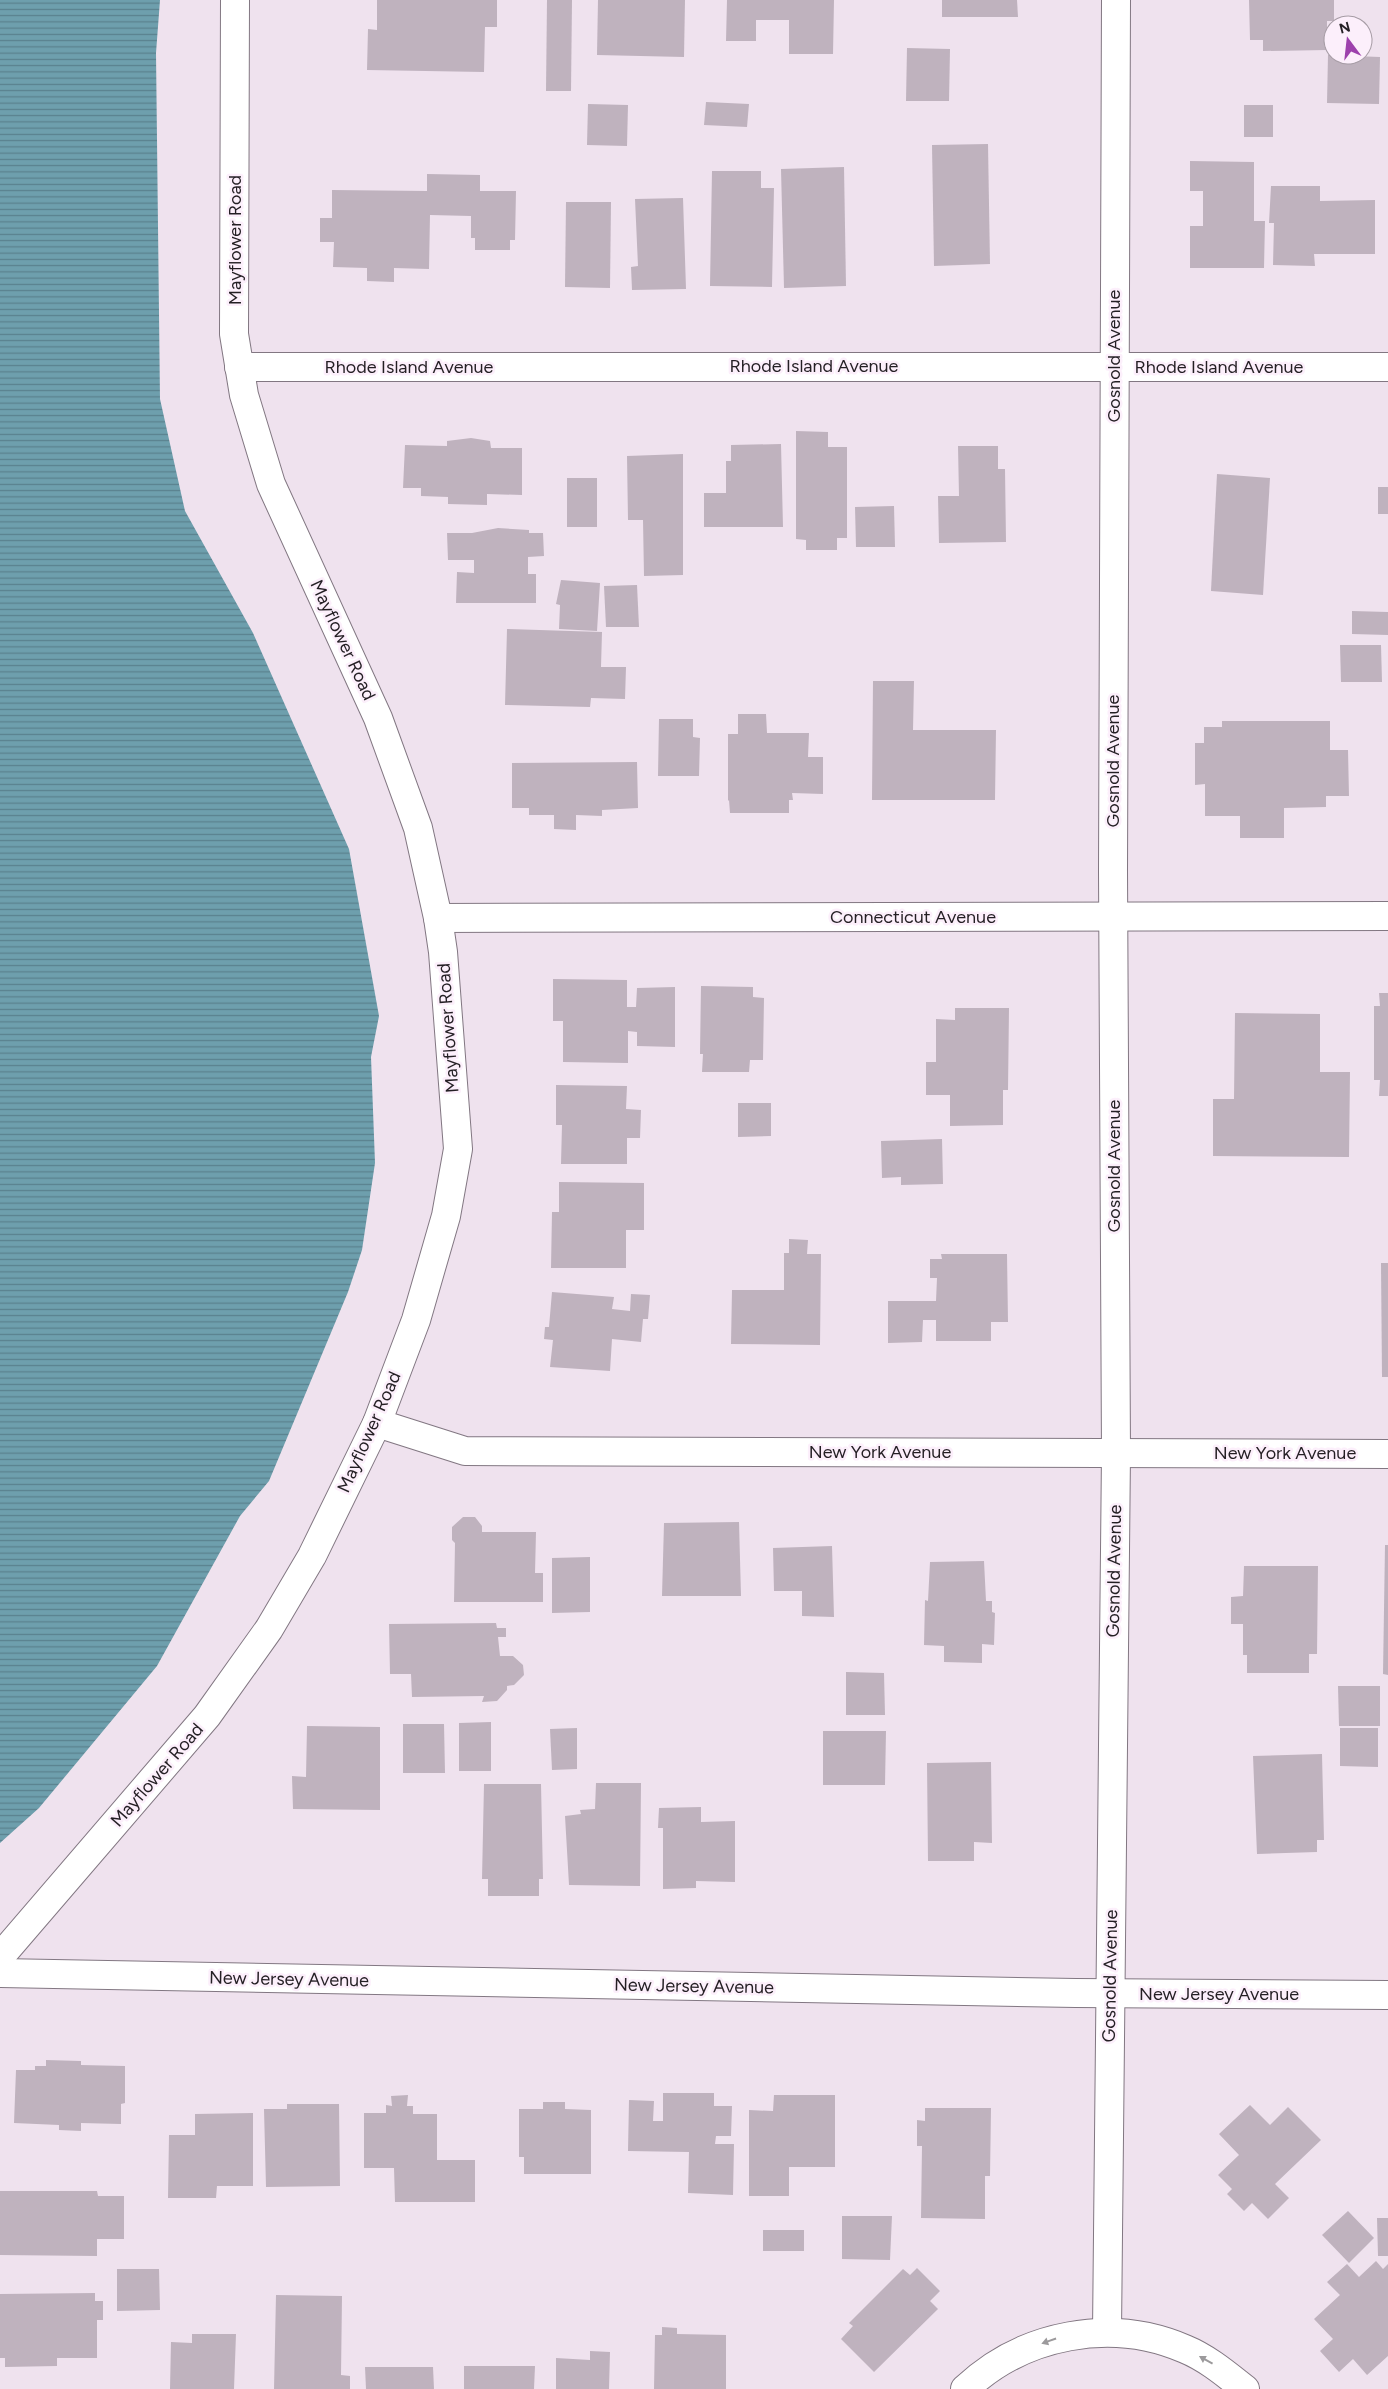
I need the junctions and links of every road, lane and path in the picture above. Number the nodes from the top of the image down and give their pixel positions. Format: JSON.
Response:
{"nodes":[{"id":1,"x":235,"y":0,"type":"edge"},
{"id":2,"x":1116,"y":0,"type":"edge"},
{"id":3,"x":1114,"y":366,"type":"junction"},
{"id":4,"x":239,"y":367,"type":"junction"},
{"id":5,"x":1388,"y":368,"type":"edge"},
{"id":6,"x":1113,"y":916,"type":"junction"},
{"id":7,"x":1388,"y":916,"type":"edge"},
{"id":8,"x":438,"y":918,"type":"junction"},
{"id":9,"x":377,"y":1423,"type":"junction"},
{"id":10,"x":1116,"y":1453,"type":"junction"},
{"id":11,"x":1388,"y":1454,"type":"edge"},
{"id":12,"x":0,"y":1957,"type":"edge"},
{"id":13,"x":0,"y":1973,"type":"edge"},
{"id":14,"x":1110,"y":1993,"type":"junction"},
{"id":15,"x":1388,"y":1995,"type":"edge"},
{"id":16,"x":1108,"y":2332,"type":"junction"},
{"id":17,"x":965,"y":2389,"type":"edge"},
{"id":18,"x":1245,"y":2389,"type":"edge"}],
"edges":[{"from":1,"to":4,"type":"street","name":"Mayflower Road"},
{"from":2,"to":3,"type":"street","name":"Gosnold Avenue"},
{"from":3,"to":4,"type":"street","name":"Rhode Island Avenue"},
{"from":3,"to":5,"type":"street","name":"Rhode Island Avenue"},
{"from":3,"to":6,"type":"street","name":"Gosnold Avenue"},
{"from":4,"to":8,"type":"street","name":"Mayflower Road"},
{"from":6,"to":7,"type":"street","name":"Connecticut Avenue"},
{"from":6,"to":8,"type":"street","name":"Connecticut Avenue"},
{"from":6,"to":10,"type":"street","name":"Gosnold Avenue"},
{"from":8,"to":9,"type":"street","name":"Mayflower Road"},
{"from":9,"to":10,"type":"street","name":"New York Avenue"},
{"from":9,"to":12,"type":"street","name":"Mayflower Road"},
{"from":10,"to":11,"type":"street","name":"New York Avenue"},
{"from":10,"to":14,"type":"street","name":"Gosnold Avenue"},
{"from":13,"to":14,"type":"street","name":"New Jersey Avenue"},
{"from":14,"to":15,"type":"street","name":"New Jersey Avenue"},
{"from":14,"to":16,"type":"street","name":"Gosnold Avenue"},
{"from":16,"to":17,"type":"street","one_way":true},
{"from":18,"to":16,"type":"street","one_way":true}]}
